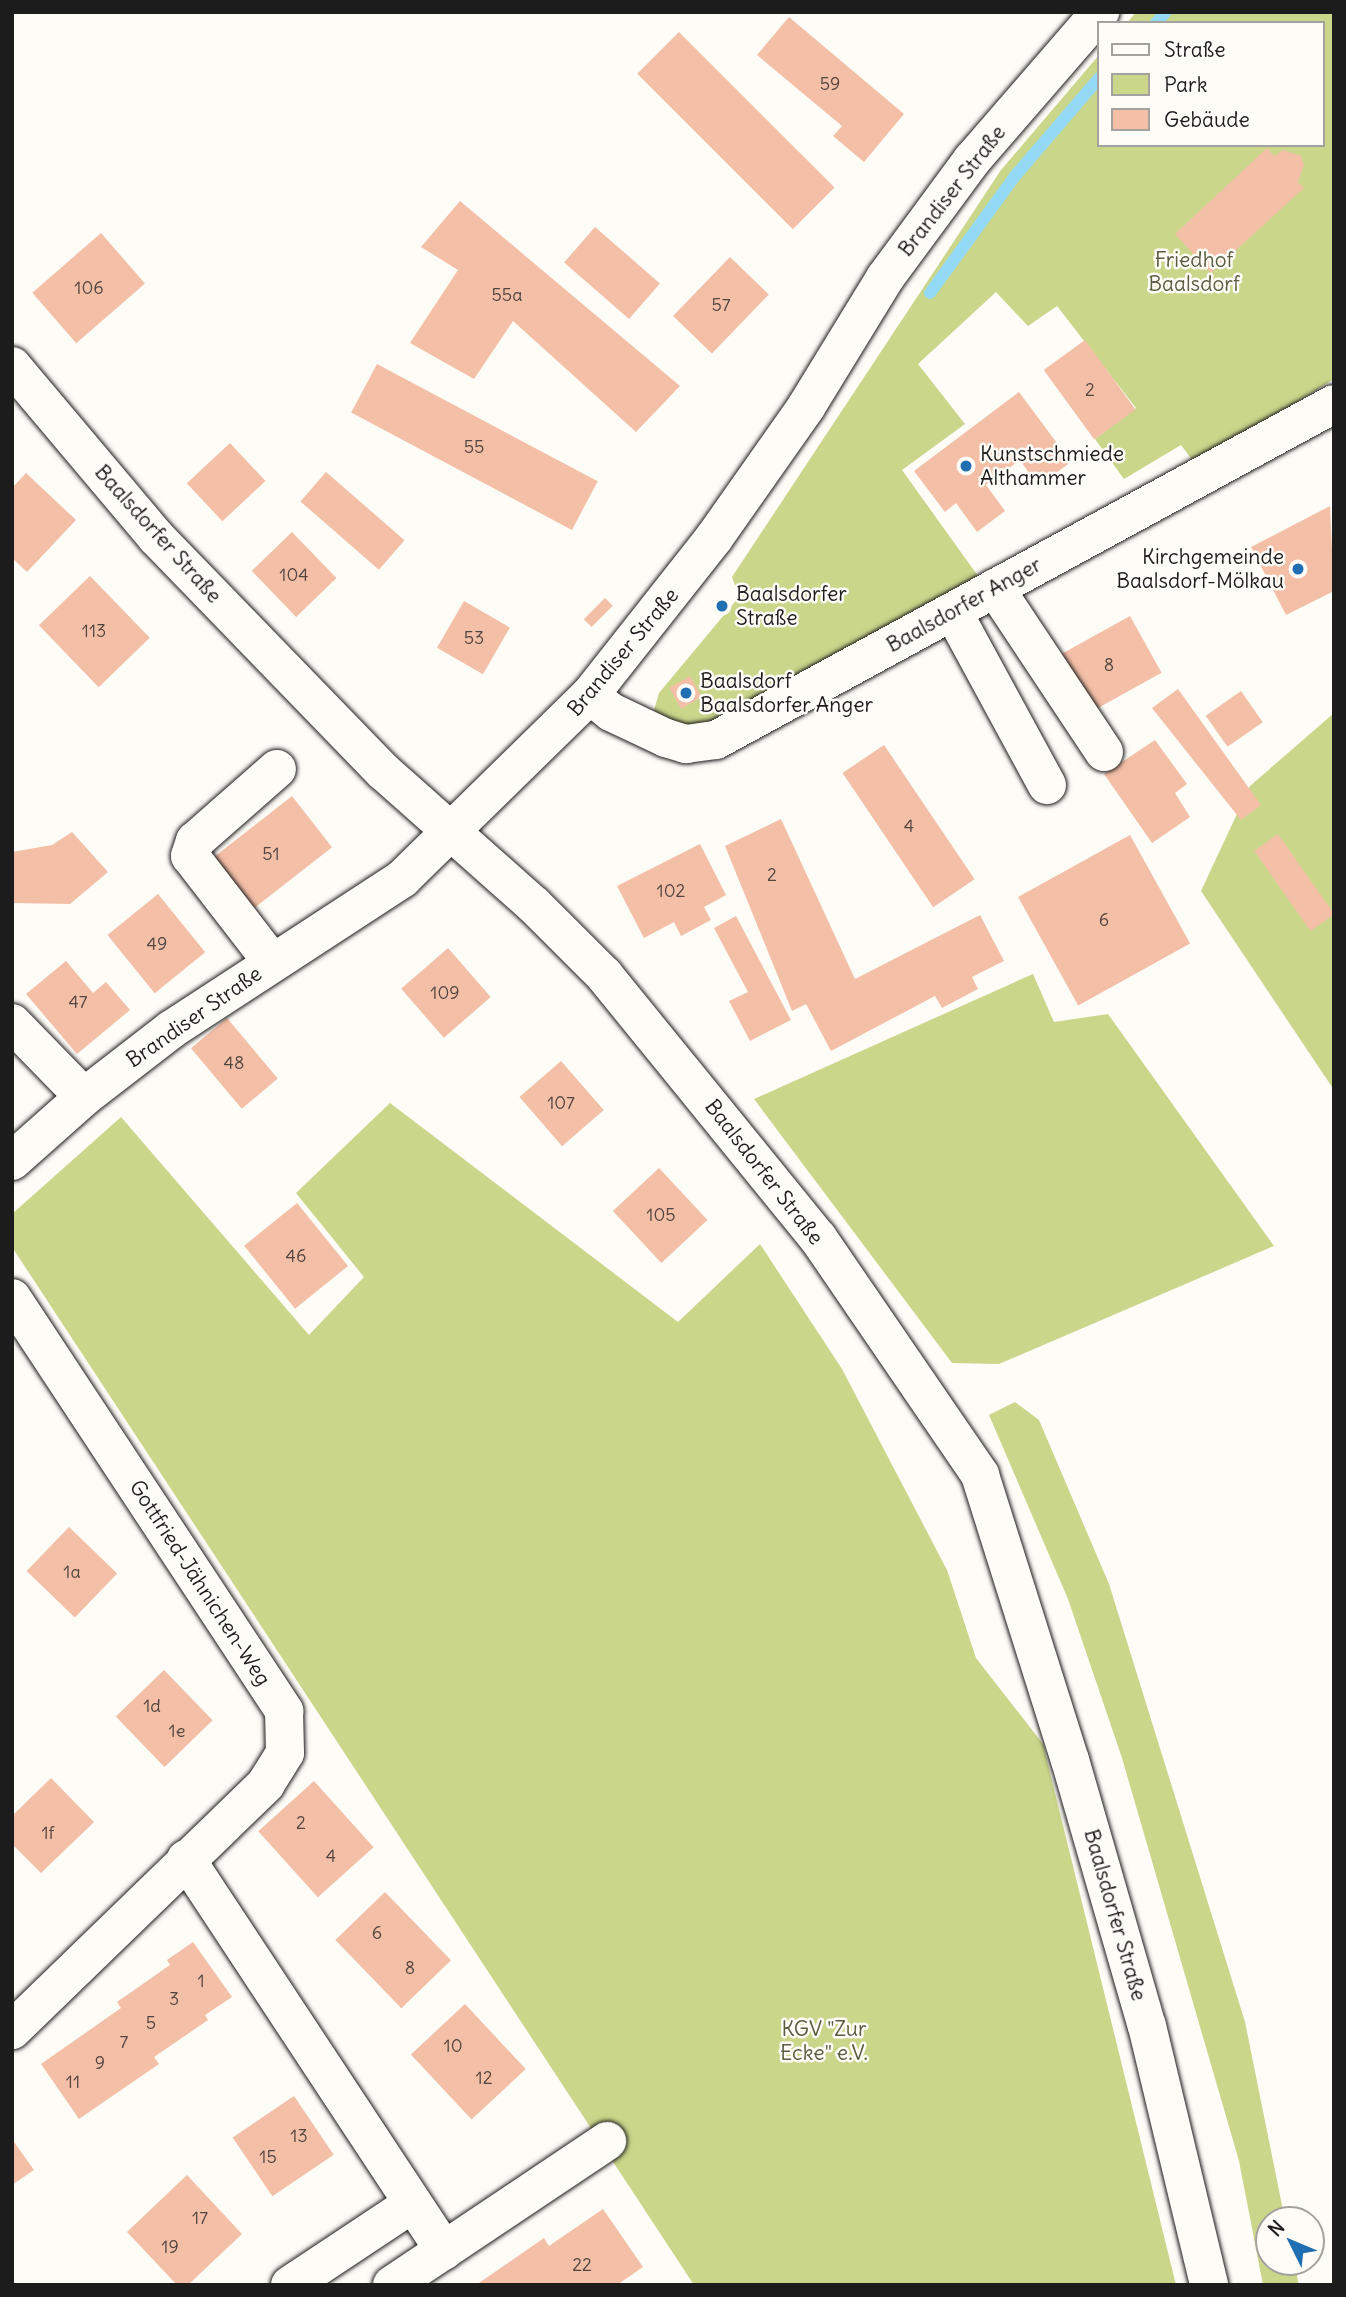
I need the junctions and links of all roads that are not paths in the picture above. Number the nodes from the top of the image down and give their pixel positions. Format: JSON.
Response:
{"nodes":[{"id":1,"x":1100,"y":12,"type":"edge"},
{"id":2,"x":12,"y":366,"type":"edge"},
{"id":3,"x":1334,"y":404,"type":"edge"},
{"id":4,"x":995,"y":588,"type":"junction"},
{"id":5,"x":953,"y":612,"type":"junction"},
{"id":6,"x":590,"y":695,"type":"junction"},
{"id":7,"x":1104,"y":752,"type":"dead end"},
{"id":8,"x":277,"y":769,"type":"dead end"},
{"id":9,"x":1047,"y":785,"type":"dead end"},
{"id":10,"x":451,"y":835,"type":"junction"},
{"id":11,"x":272,"y":962,"type":"junction"},
{"id":12,"x":12,"y":1023,"type":"edge"},
{"id":13,"x":84,"y":1097,"type":"junction"},
{"id":14,"x":12,"y":1161,"type":"edge"},
{"id":15,"x":12,"y":1298,"type":"edge"},
{"id":16,"x":186,"y":1859,"type":"junction"},
{"id":17,"x":12,"y":2029,"type":"edge"},
{"id":18,"x":607,"y":2141,"type":"dead end"},
{"id":19,"x":412,"y":2204,"type":"junction"},
{"id":20,"x":444,"y":2251,"type":"junction"},
{"id":21,"x":290,"y":2285,"type":"edge"},
{"id":22,"x":392,"y":2285,"type":"edge"},
{"id":23,"x":1209,"y":2285,"type":"edge"}],
"edges":[{"from":1,"to":6,"type":"street","name":"Brandiser Straße"},
{"from":2,"to":10,"type":"street","name":"Baalsdorfer Straße"},
{"from":3,"to":4,"type":"street","name":"Baalsdorfer Anger"},
{"from":4,"to":5,"type":"street","name":"Baalsdorfer Anger"},
{"from":4,"to":7,"type":"street"},
{"from":5,"to":6,"type":"street","name":"Baalsdorfer Anger"},
{"from":5,"to":9,"type":"street"},
{"from":6,"to":10,"type":"street","name":"Brandiser Straße"},
{"from":8,"to":11,"type":"street"},
{"from":10,"to":11,"type":"street","name":"Brandiser Straße"},
{"from":10,"to":23,"type":"street","name":"Baalsdorfer Straße"},
{"from":11,"to":13,"type":"street","name":"Brandiser Straße"},
{"from":12,"to":13,"type":"street"},
{"from":13,"to":14,"type":"street","name":"Brandiser Straße"},
{"from":15,"to":16,"type":"street","name":"Gottfried-Jähnichen-Weg"},
{"from":16,"to":17,"type":"street","name":"Gottfried-Jähnichen-Weg"},
{"from":16,"to":19,"type":"street"},
{"from":18,"to":20,"type":"street"},
{"from":19,"to":20,"type":"street"},
{"from":19,"to":21,"type":"street"},
{"from":20,"to":22,"type":"street"}]}
